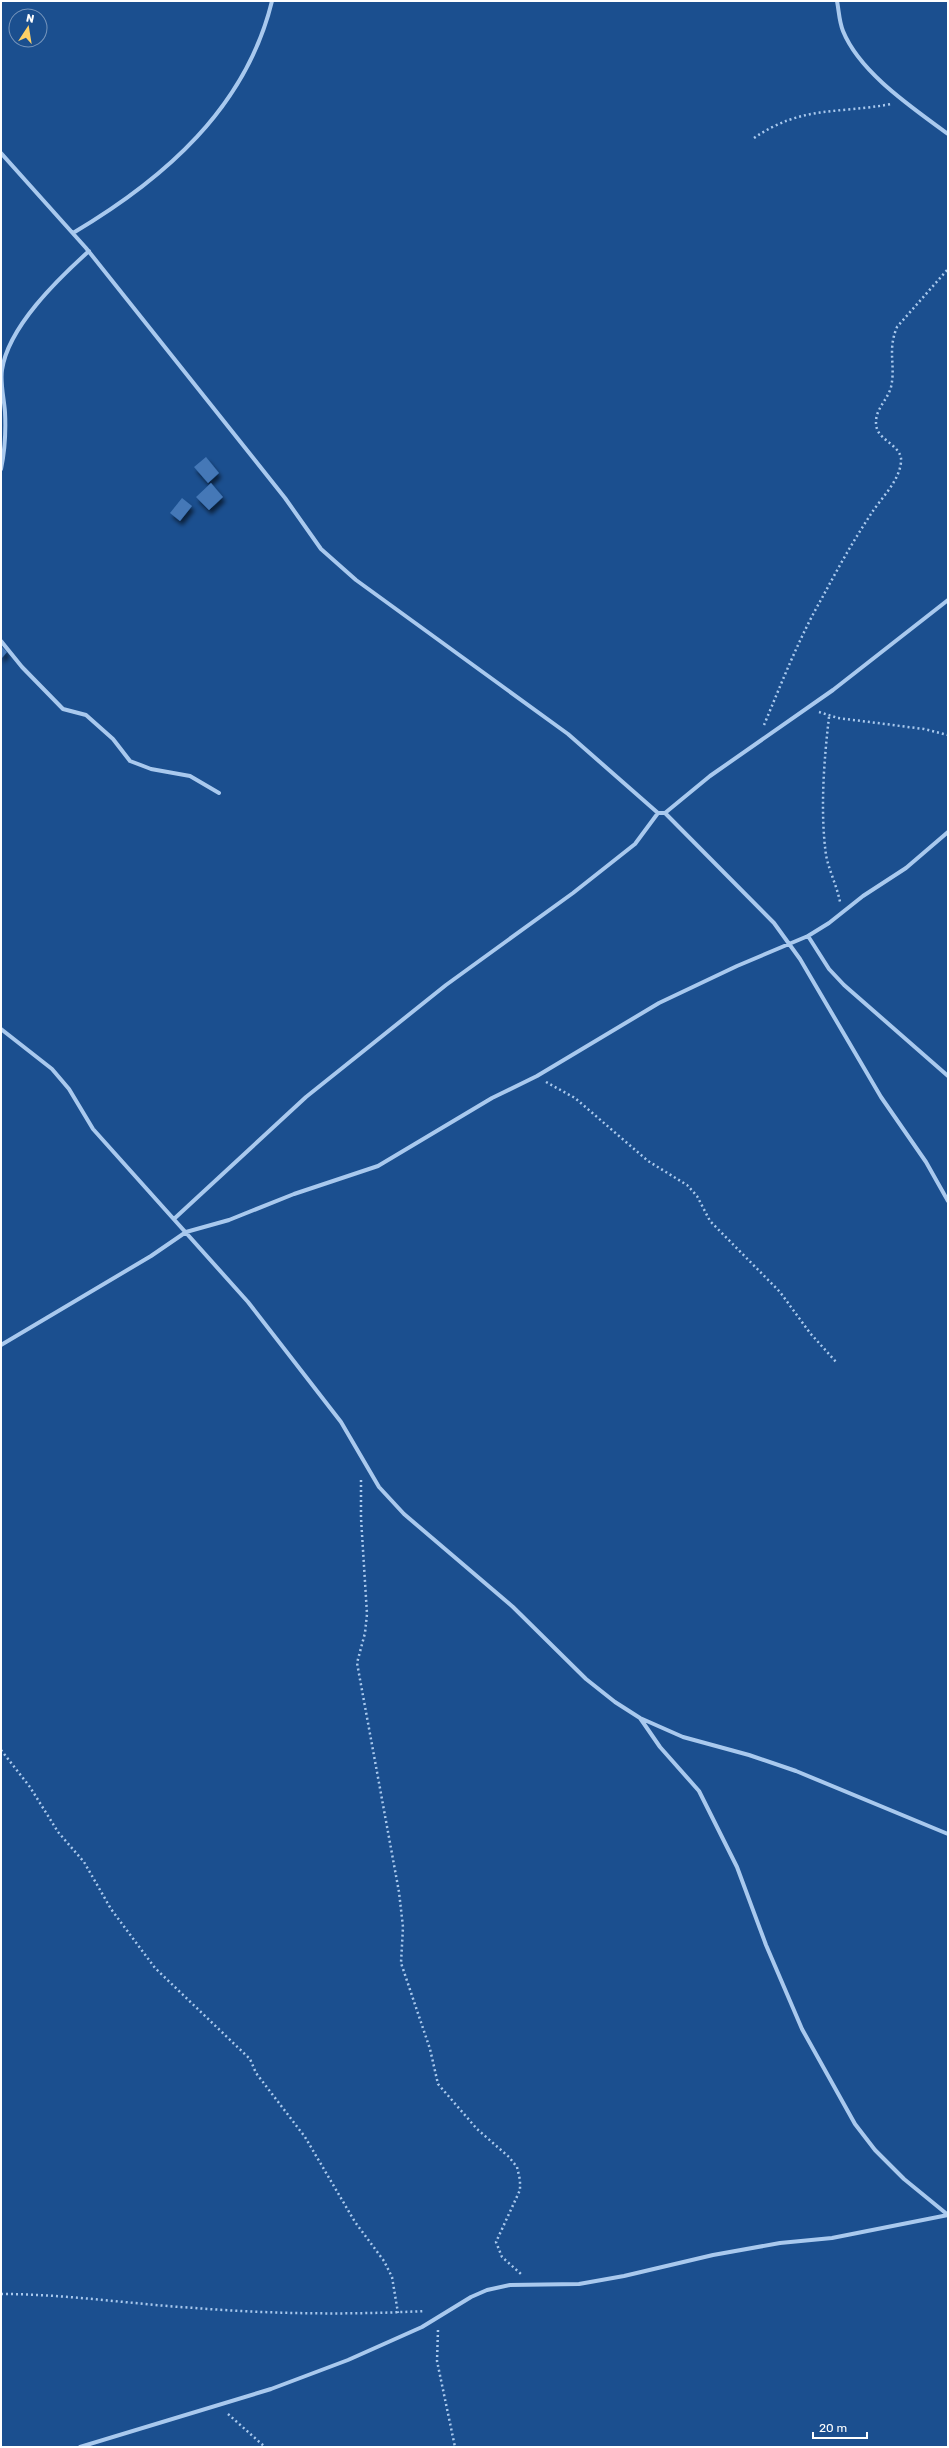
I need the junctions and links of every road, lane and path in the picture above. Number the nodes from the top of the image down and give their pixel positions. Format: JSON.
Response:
{"nodes":[{"id":1,"x":272,"y":1,"type":"edge"},
{"id":2,"x":837,"y":1,"type":"edge"},
{"id":3,"x":903,"y":102,"type":"junction"},
{"id":4,"x":948,"y":134,"type":"edge"},
{"id":5,"x":754,"y":138,"type":"dead end"},
{"id":6,"x":1,"y":153,"type":"edge"},
{"id":7,"x":73,"y":233,"type":"junction"},
{"id":8,"x":89,"y":251,"type":"junction"},
{"id":9,"x":948,"y":269,"type":"edge"},
{"id":10,"x":1,"y":470,"type":"edge"},
{"id":11,"x":948,"y":600,"type":"edge"},
{"id":12,"x":1,"y":640,"type":"edge"},
{"id":13,"x":809,"y":708,"type":"junction"},
{"id":14,"x":829,"y":717,"type":"junction"},
{"id":15,"x":948,"y":735,"type":"edge"},
{"id":16,"x":756,"y":743,"type":"junction"},
{"id":17,"x":219,"y":793,"type":"dead end"},
{"id":18,"x":665,"y":812,"type":"junction"},
{"id":19,"x":658,"y":814,"type":"junction"},
{"id":20,"x":948,"y":832,"type":"edge"},
{"id":21,"x":842,"y":914,"type":"junction"},
{"id":22,"x":808,"y":936,"type":"junction"},
{"id":23,"x":789,"y":944,"type":"junction"},
{"id":24,"x":1,"y":1029,"type":"edge"},
{"id":25,"x":537,"y":1076,"type":"junction"},
{"id":26,"x":948,"y":1076,"type":"edge"},
{"id":27,"x":948,"y":1201,"type":"edge"},
{"id":28,"x":175,"y":1218,"type":"junction"},
{"id":29,"x":186,"y":1232,"type":"junction"},
{"id":30,"x":1,"y":1345,"type":"edge"},
{"id":31,"x":837,"y":1363,"type":"dead end"},
{"id":32,"x":362,"y":1459,"type":"junction"},
{"id":33,"x":640,"y":1718,"type":"junction"},
{"id":34,"x":1,"y":1750,"type":"edge"},
{"id":35,"x":948,"y":1834,"type":"edge"},
{"id":36,"x":948,"y":2215,"type":"edge"},
{"id":37,"x":533,"y":2285,"type":"junction"},
{"id":38,"x":1,"y":2294,"type":"edge"},
{"id":39,"x":429,"y":2311,"type":"dead end"},
{"id":40,"x":398,"y":2312,"type":"junction"},
{"id":41,"x":438,"y":2317,"type":"junction"},
{"id":42,"x":218,"y":2405,"type":"junction"},
{"id":43,"x":80,"y":2447,"type":"edge"},
{"id":44,"x":265,"y":2447,"type":"edge"},
{"id":45,"x":455,"y":2447,"type":"edge"}],
"edges":[{"from":1,"to":7,"type":"street"},
{"from":2,"to":3,"type":"street"},
{"from":3,"to":4,"type":"street"},
{"from":3,"to":5,"type":"path"},
{"from":6,"to":7,"type":"street"},
{"from":7,"to":8,"type":"street"},
{"from":8,"to":10,"type":"street"},
{"from":8,"to":19,"type":"street"},
{"from":9,"to":16,"type":"path"},
{"from":11,"to":13,"type":"street"},
{"from":12,"to":17,"type":"street"},
{"from":13,"to":14,"type":"path"},
{"from":13,"to":16,"type":"street"},
{"from":14,"to":15,"type":"path"},
{"from":14,"to":21,"type":"path"},
{"from":16,"to":18,"type":"street"},
{"from":18,"to":19,"type":"street"},
{"from":18,"to":23,"type":"street"},
{"from":19,"to":28,"type":"street"},
{"from":20,"to":21,"type":"street"},
{"from":21,"to":22,"type":"street"},
{"from":22,"to":23,"type":"street"},
{"from":22,"to":26,"type":"street"},
{"from":23,"to":25,"type":"street"},
{"from":23,"to":27,"type":"street"},
{"from":24,"to":28,"type":"street"},
{"from":25,"to":29,"type":"street"},
{"from":25,"to":31,"type":"path"},
{"from":28,"to":29,"type":"street"},
{"from":29,"to":30,"type":"street"},
{"from":29,"to":32,"type":"street"},
{"from":32,"to":33,"type":"street"},
{"from":32,"to":37,"type":"path"},
{"from":33,"to":35,"type":"street"},
{"from":33,"to":36,"type":"street"},
{"from":34,"to":40,"type":"path"},
{"from":36,"to":37,"type":"street"},
{"from":37,"to":41,"type":"street"},
{"from":38,"to":40,"type":"path"},
{"from":39,"to":40,"type":"path"},
{"from":41,"to":42,"type":"street"},
{"from":41,"to":45,"type":"path"},
{"from":42,"to":43,"type":"street"},
{"from":42,"to":44,"type":"path"}]}
